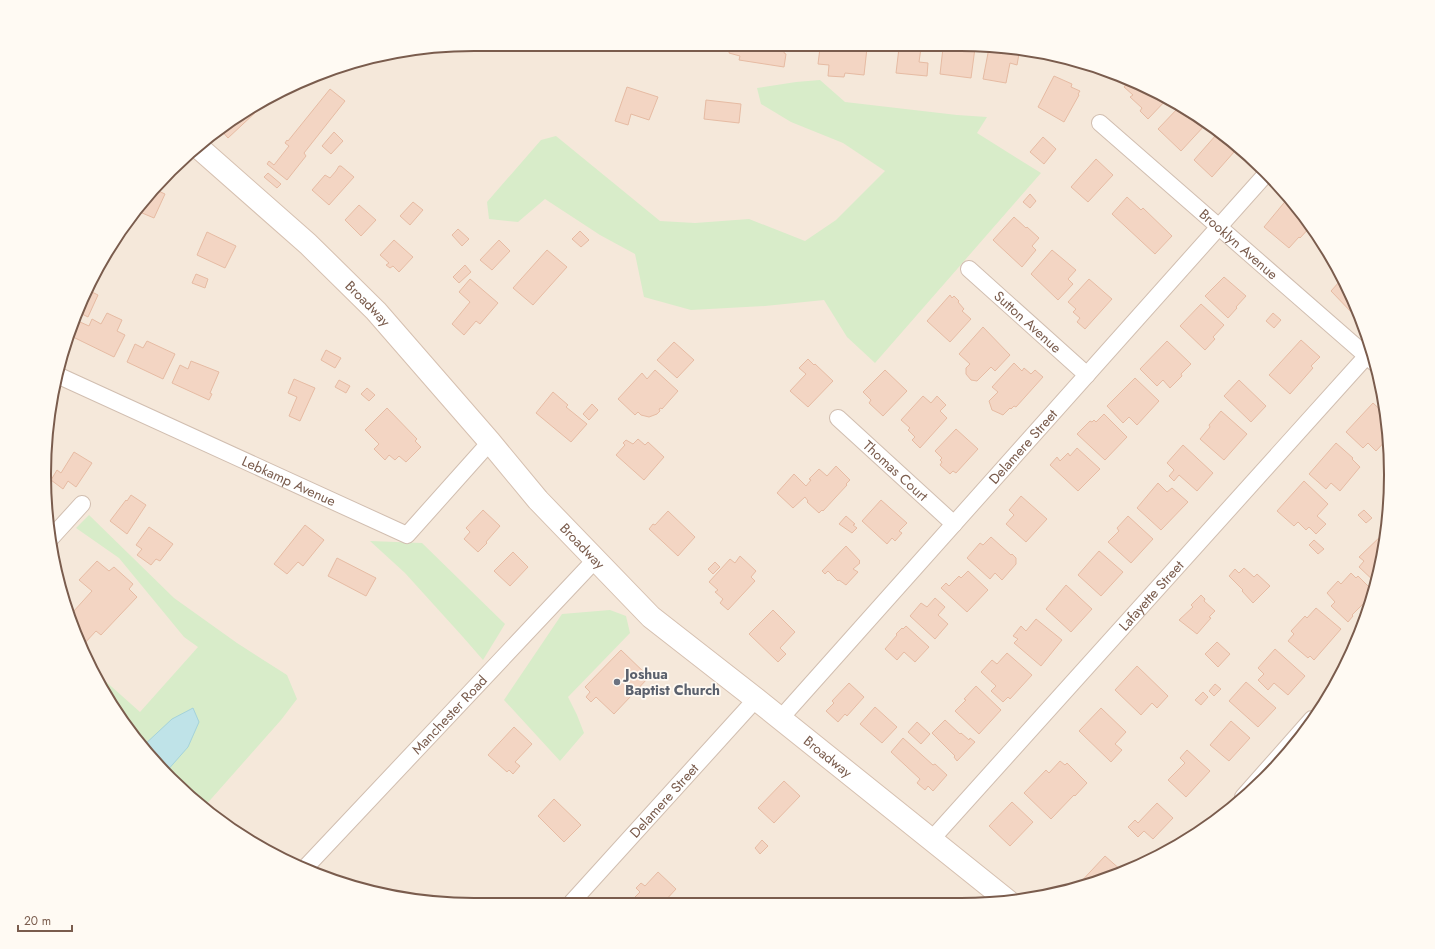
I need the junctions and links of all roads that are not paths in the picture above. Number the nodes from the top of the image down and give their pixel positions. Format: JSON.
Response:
{"nodes":[{"id":1,"x":1100,"y":123,"type":"dead end"},
{"id":2,"x":202,"y":151,"type":"edge"},
{"id":3,"x":1263,"y":178,"type":"edge"},
{"id":4,"x":1219,"y":227,"type":"junction"},
{"id":5,"x":969,"y":268,"type":"dead end"},
{"id":6,"x":1366,"y":353,"type":"edge"},
{"id":7,"x":1368,"y":360,"type":"edge"},
{"id":8,"x":1087,"y":375,"type":"junction"},
{"id":9,"x":62,"y":377,"type":"edge"},
{"id":10,"x":838,"y":418,"type":"dead end"},
{"id":11,"x":490,"y":442,"type":"junction"},
{"id":12,"x":82,"y":504,"type":"dead end"},
{"id":13,"x":954,"y":524,"type":"junction"},
{"id":14,"x":55,"y":533,"type":"edge"},
{"id":15,"x":595,"y":560,"type":"junction"},
{"id":16,"x":756,"y":699,"type":"junction"},
{"id":17,"x":780,"y":719,"type":"junction"},
{"id":18,"x":930,"y":840,"type":"junction"},
{"id":19,"x":308,"y":864,"type":"edge"},
{"id":20,"x":1001,"y":896,"type":"edge"},
{"id":21,"x":576,"y":898,"type":"edge"}],
"edges":[{"from":1,"to":4,"type":"street","name":"Brooklyn Avenue"},
{"from":2,"to":11,"type":"main road","name":"Broadway"},
{"from":3,"to":4,"type":"street","name":"Delamere Street"},
{"from":4,"to":6,"type":"street","name":"Brooklyn Avenue"},
{"from":4,"to":8,"type":"street","name":"Delamere Street"},
{"from":5,"to":8,"type":"street","name":"Sutton Avenue"},
{"from":7,"to":18,"type":"street","name":"Lafayette Street"},
{"from":8,"to":13,"type":"street","name":"Delamere Street"},
{"from":9,"to":11,"type":"street","name":"Lebkamp Avenue"},
{"from":10,"to":13,"type":"street","name":"Thomas Court"},
{"from":11,"to":15,"type":"main road","name":"Broadway"},
{"from":12,"to":14,"type":"street"},
{"from":13,"to":17,"type":"street","name":"Delamere Street"},
{"from":15,"to":16,"type":"main road","name":"Broadway"},
{"from":15,"to":19,"type":"street","name":"Manchester Road"},
{"from":16,"to":17,"type":"main road","name":"Broadway"},
{"from":16,"to":21,"type":"street","name":"Delamere Street"},
{"from":17,"to":18,"type":"main road","name":"Broadway"},
{"from":18,"to":20,"type":"main road","name":"Broadway"}]}
